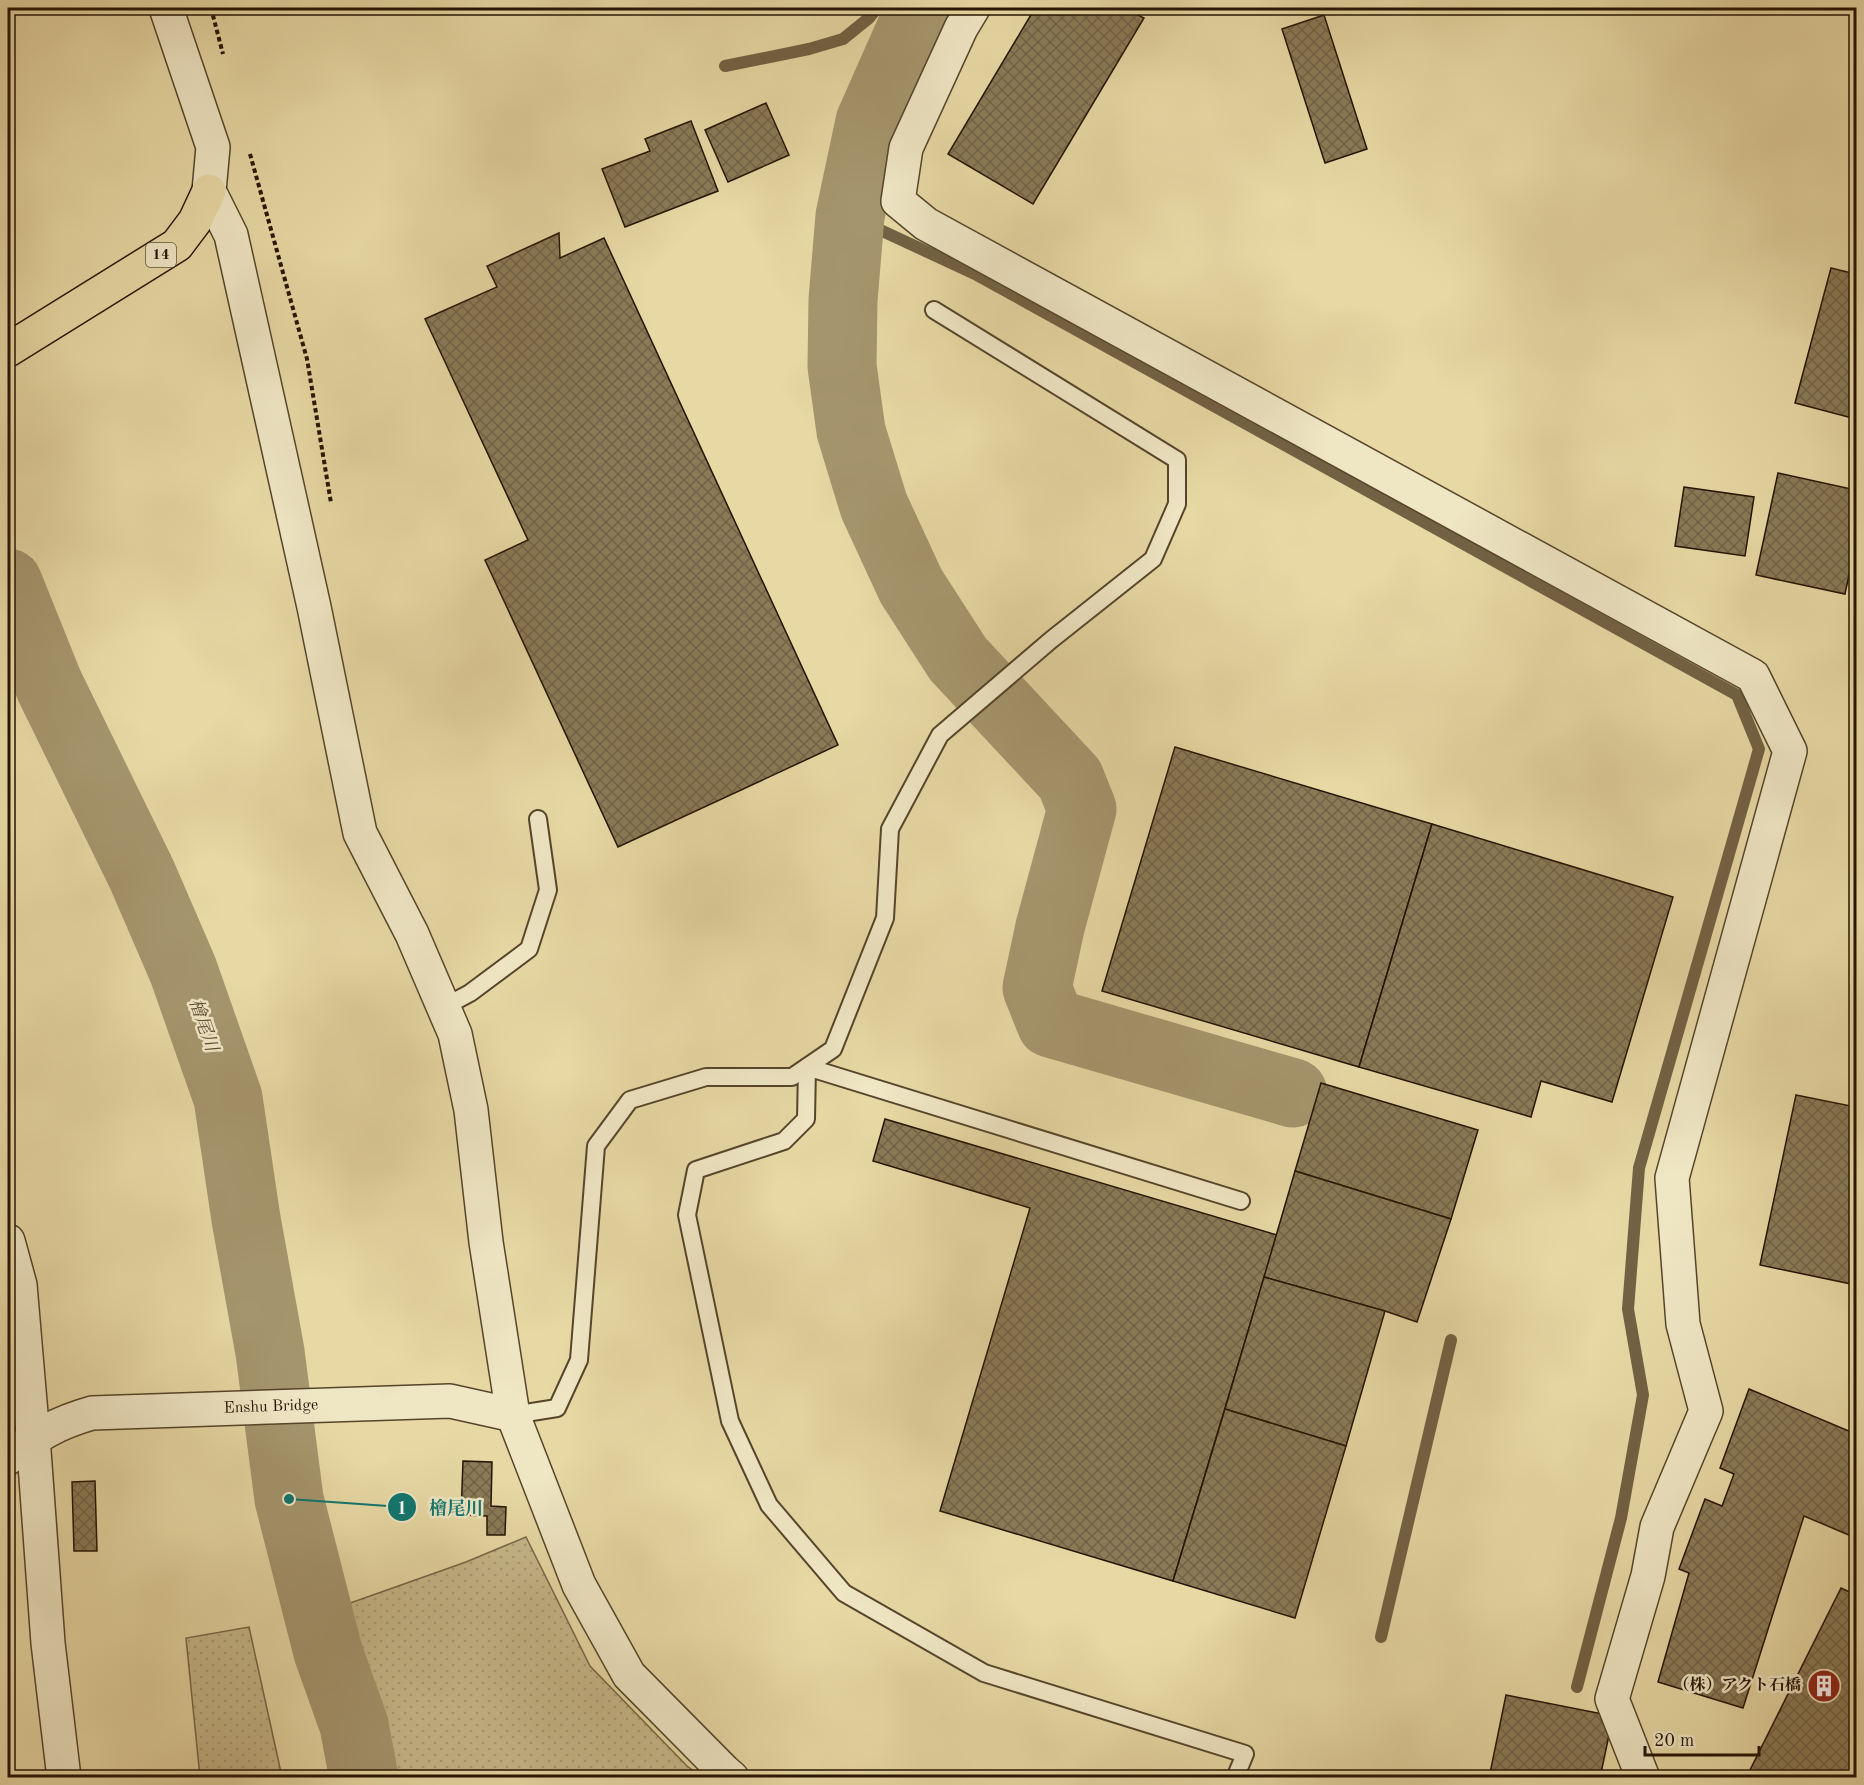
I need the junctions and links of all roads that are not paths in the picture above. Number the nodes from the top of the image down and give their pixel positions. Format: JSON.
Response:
{"nodes":[{"id":1,"x":166,"y":8,"type":"edge"},
{"id":2,"x":973,"y":8,"type":"edge"},
{"id":3,"x":209,"y":191,"type":"junction"},
{"id":4,"x":934,"y":310,"type":"dead end"},
{"id":5,"x":8,"y":350,"type":"edge"},
{"id":6,"x":538,"y":819,"type":"dead end"},
{"id":7,"x":444,"y":1008,"type":"junction"},
{"id":8,"x":807,"y":1067,"type":"junction"},
{"id":9,"x":1241,"y":1201,"type":"dead end"},
{"id":10,"x":8,"y":1241,"type":"edge"},
{"id":11,"x":513,"y":1415,"type":"junction"},
{"id":12,"x":33,"y":1437,"type":"junction"},
{"id":13,"x":8,"y":1458,"type":"edge"},
{"id":14,"x":64,"y":1778,"type":"edge"},
{"id":15,"x":732,"y":1778,"type":"edge"},
{"id":16,"x":1235,"y":1778,"type":"edge"},
{"id":17,"x":1644,"y":1778,"type":"edge"}],
"edges":[{"from":1,"to":3,"type":"street"},
{"from":2,"to":17,"type":"street"},
{"from":3,"to":5,"type":"main road","number":"14"},
{"from":3,"to":7,"type":"street"},
{"from":4,"to":8,"type":"lane"},
{"from":6,"to":7,"type":"lane"},
{"from":7,"to":11,"type":"street"},
{"from":8,"to":9,"type":"lane"},
{"from":8,"to":11,"type":"lane"},
{"from":8,"to":16,"type":"lane"},
{"from":10,"to":12,"type":"street"},
{"from":11,"to":12,"type":"street","name":"Enshu Bridge"},
{"from":11,"to":15,"type":"street"},
{"from":12,"to":13,"type":"street","name":"Enshu Bridge"},
{"from":12,"to":14,"type":"street"}]}
